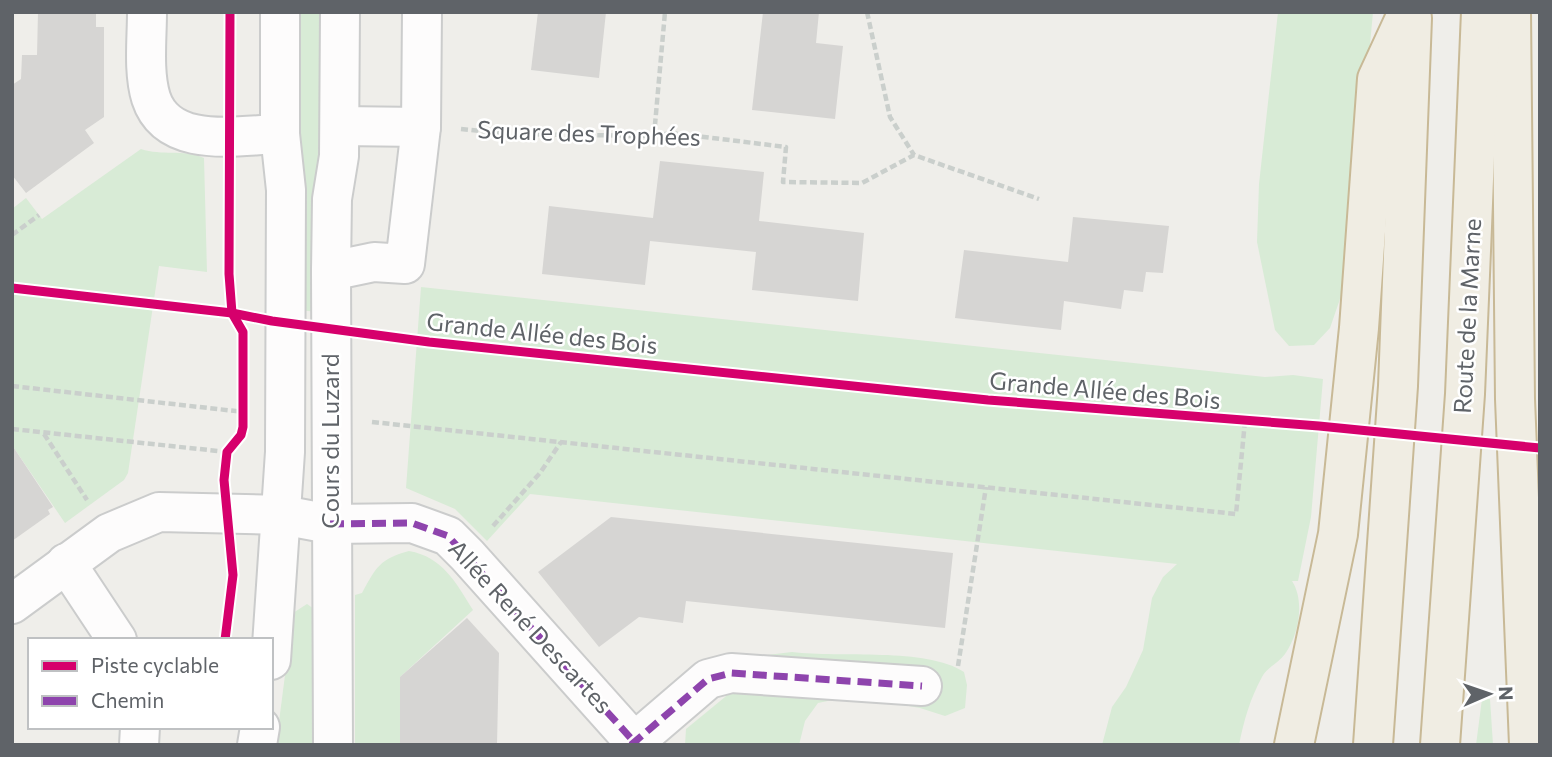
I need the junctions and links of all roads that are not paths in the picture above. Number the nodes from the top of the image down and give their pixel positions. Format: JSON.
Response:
{"nodes":[{"id":1,"x":147,"y":12,"type":"edge"},
{"id":2,"x":281,"y":12,"type":"edge"},
{"id":3,"x":340,"y":12,"type":"edge"},
{"id":4,"x":422,"y":12,"type":"edge"},
{"id":5,"x":1410,"y":12,"type":"edge"},
{"id":6,"x":1480,"y":12,"type":"edge"},
{"id":7,"x":1511,"y":12,"type":"edge"},
{"id":8,"x":340,"y":125,"type":"junction"},
{"id":9,"x":421,"y":127,"type":"junction"},
{"id":10,"x":280,"y":134,"type":"junction"},
{"id":11,"x":331,"y":271,"type":"junction"},
{"id":12,"x":282,"y":515,"type":"junction"},
{"id":13,"x":330,"y":524,"type":"junction"},
{"id":14,"x":66,"y":564,"type":"junction"},
{"id":15,"x":12,"y":604,"type":"edge"},
{"id":16,"x":116,"y":638,"type":"edge"},
{"id":17,"x":273,"y":638,"type":"edge"},
{"id":18,"x":922,"y":686,"type":"road end"},
{"id":19,"x":634,"y":744,"type":"edge"},
{"id":20,"x":333,"y":745,"type":"edge"},
{"id":21,"x":1294,"y":745,"type":"edge"},
{"id":22,"x":1373,"y":745,"type":"edge"},
{"id":23,"x":1440,"y":745,"type":"edge"},
{"id":24,"x":1529,"y":745,"type":"edge"}],
"edges":[{"from":1,"to":10,"type":"street"},
{"from":2,"to":10,"type":"street","name":"Cours du Luzard"},
{"from":3,"to":8,"type":"street","name":"Cours du Luzard"},
{"from":4,"to":9,"type":"street"},
{"from":5,"to":21,"type":"highway"},
{"from":5,"to":22,"type":"highway"},
{"from":6,"to":23,"type":"highway","name":"Route de la Marne"},
{"from":7,"to":24,"type":"highway"},
{"from":8,"to":9,"type":"street"},
{"from":8,"to":11,"type":"street","name":"Cours du Luzard"},
{"from":9,"to":11,"type":"street"},
{"from":10,"to":12,"type":"street","name":"Cours du Luzard"},
{"from":11,"to":13,"type":"street","name":"Cours du Luzard"},
{"from":12,"to":13,"type":"street","name":"Allée René Descartes"},
{"from":12,"to":14,"type":"street","name":"Allée René Descartes"},
{"from":12,"to":17,"type":"street","name":"Cours du Luzard"},
{"from":13,"to":19,"type":"street","name":"Allée René Descartes"},
{"from":13,"to":20,"type":"street","name":"Cours du Luzard"},
{"from":14,"to":15,"type":"street","name":"Allée René Descartes"},
{"from":14,"to":16,"type":"street"},
{"from":18,"to":19,"type":"street"}]}
